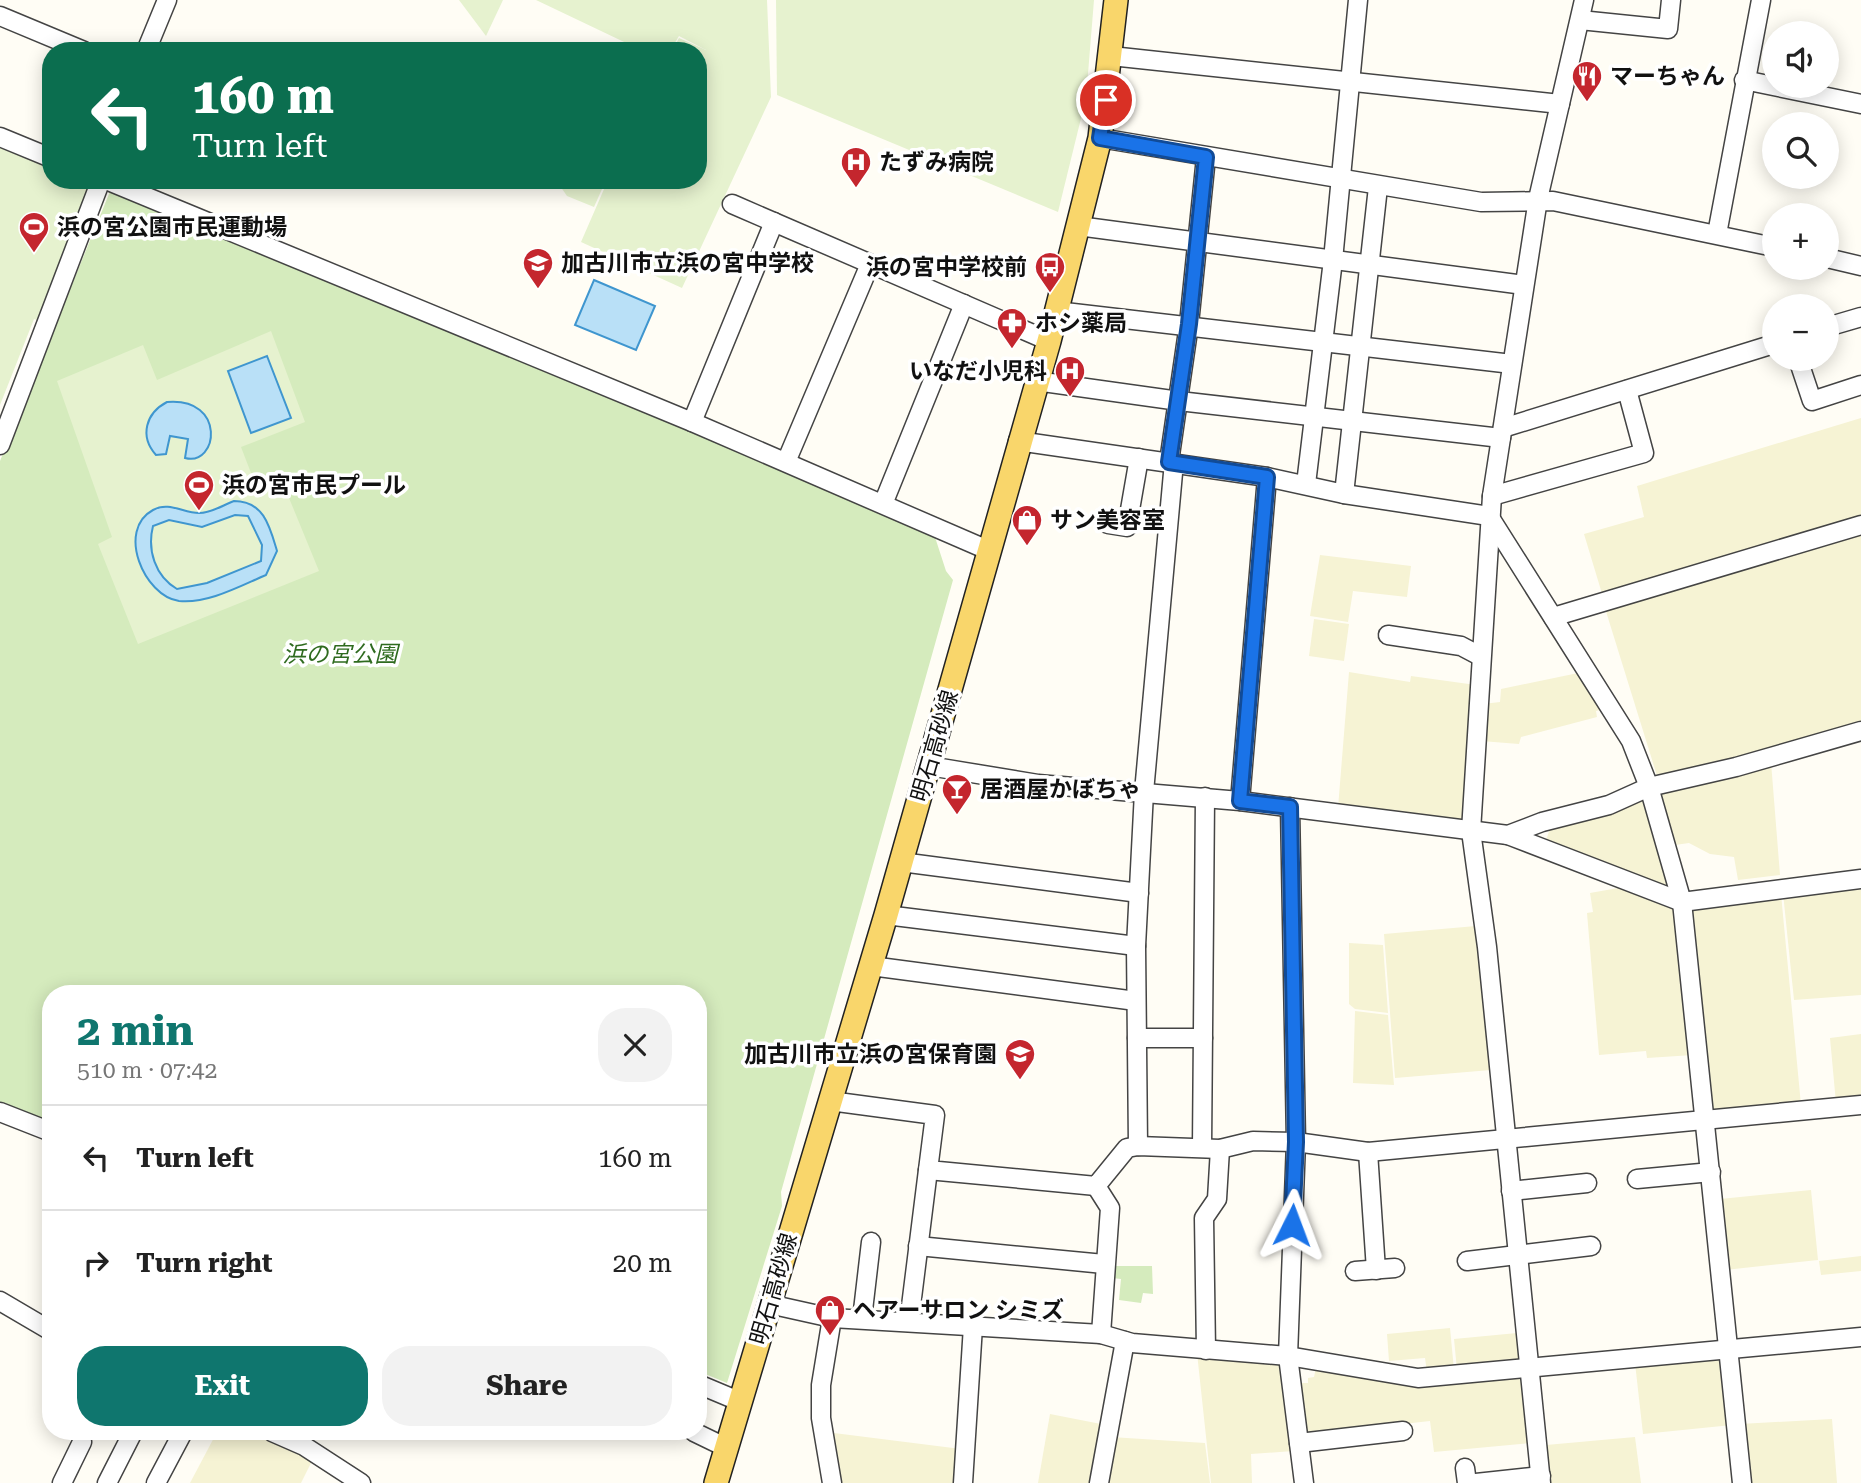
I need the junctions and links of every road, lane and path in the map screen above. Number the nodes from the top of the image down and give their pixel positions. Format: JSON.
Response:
{"nodes":[{"id":1,"x":167,"y":0,"type":"edge"},
{"id":2,"x":1116,"y":0,"type":"edge"},
{"id":3,"x":1357,"y":0,"type":"edge"},
{"id":4,"x":1584,"y":0,"type":"edge"},
{"id":5,"x":1671,"y":0,"type":"edge"},
{"id":6,"x":1760,"y":0,"type":"edge"},
{"id":7,"x":0,"y":16,"type":"edge"},
{"id":8,"x":1580,"y":20,"type":"junction"},
{"id":9,"x":62,"y":42,"type":"edge"},
{"id":10,"x":150,"y":42,"type":"edge"},
{"id":11,"x":1111,"y":56,"type":"junction"},
{"id":12,"x":1744,"y":80,"type":"junction"},
{"id":13,"x":1349,"y":84,"type":"junction"},
{"id":14,"x":1560,"y":104,"type":"junction"},
{"id":15,"x":1861,"y":104,"type":"edge"},
{"id":16,"x":0,"y":137,"type":"edge"},
{"id":17,"x":1100,"y":138,"type":"junction"},
{"id":18,"x":42,"y":154,"type":"edge"},
{"id":19,"x":1206,"y":157,"type":"junction"},
{"id":20,"x":1340,"y":176,"type":"junction"},
{"id":21,"x":1378,"y":187,"type":"junction"},
{"id":22,"x":99,"y":189,"type":"edge"},
{"id":23,"x":125,"y":189,"type":"edge"},
{"id":24,"x":1538,"y":199,"type":"junction"},
{"id":25,"x":732,"y":204,"type":"dead end"},
{"id":26,"x":774,"y":222,"type":"junction"},
{"id":27,"x":1078,"y":226,"type":"junction"},
{"id":28,"x":1717,"y":234,"type":"junction"},
{"id":29,"x":1198,"y":244,"type":"junction"},
{"id":30,"x":1762,"y":244,"type":"edge"},
{"id":31,"x":1333,"y":260,"type":"junction"},
{"id":32,"x":1839,"y":261,"type":"edge"},
{"id":33,"x":870,"y":264,"type":"junction"},
{"id":34,"x":1370,"y":265,"type":"junction"},
{"id":35,"x":1861,"y":266,"type":"edge"},
{"id":36,"x":1524,"y":285,"type":"junction"},
{"id":37,"x":964,"y":304,"type":"junction"},
{"id":38,"x":1056,"y":310,"type":"junction"},
{"id":39,"x":1861,"y":317,"type":"edge"},
{"id":40,"x":1839,"y":323,"type":"edge"},
{"id":41,"x":1189,"y":324,"type":"junction"},
{"id":42,"x":1049,"y":341,"type":"junction"},
{"id":43,"x":1324,"y":342,"type":"junction"},
{"id":44,"x":1360,"y":346,"type":"junction"},
{"id":45,"x":1762,"y":348,"type":"edge"},
{"id":46,"x":1512,"y":364,"type":"junction"},
{"id":47,"x":1802,"y":371,"type":"edge"},
{"id":48,"x":1036,"y":381,"type":"junction"},
{"id":49,"x":1861,"y":385,"type":"edge"},
{"id":50,"x":1627,"y":390,"type":"junction"},
{"id":51,"x":1179,"y":401,"type":"junction"},
{"id":52,"x":1314,"y":415,"type":"junction"},
{"id":53,"x":1352,"y":420,"type":"junction"},
{"id":54,"x":692,"y":422,"type":"junction"},
{"id":55,"x":1502,"y":433,"type":"junction"},
{"id":56,"x":1018,"y":441,"type":"junction"},
{"id":57,"x":0,"y":444,"type":"edge"},
{"id":58,"x":1139,"y":458,"type":"junction"},
{"id":59,"x":786,"y":462,"type":"junction"},
{"id":60,"x":1171,"y":462,"type":"junction"},
{"id":61,"x":1267,"y":477,"type":"junction"},
{"id":62,"x":1306,"y":484,"type":"junction"},
{"id":63,"x":1344,"y":494,"type":"junction"},
{"id":64,"x":1492,"y":496,"type":"junction"},
{"id":65,"x":883,"y":505,"type":"junction"},
{"id":66,"x":1489,"y":516,"type":"junction"},
{"id":67,"x":1108,"y":524,"type":"dead end"},
{"id":68,"x":1861,"y":525,"type":"edge"},
{"id":69,"x":990,"y":551,"type":"junction"},
{"id":70,"x":1553,"y":617,"type":"junction"},
{"id":71,"x":1396,"y":642,"type":"dead end"},
{"id":72,"x":1480,"y":656,"type":"junction"},
{"id":73,"x":1861,"y":731,"type":"edge"},
{"id":74,"x":929,"y":766,"type":"junction"},
{"id":75,"x":1649,"y":787,"type":"junction"},
{"id":76,"x":1144,"y":792,"type":"junction"},
{"id":77,"x":1205,"y":797,"type":"junction"},
{"id":78,"x":1240,"y":801,"type":"junction"},
{"id":79,"x":1290,"y":807,"type":"junction"},
{"id":80,"x":1471,"y":831,"type":"junction"},
{"id":81,"x":1508,"y":835,"type":"junction"},
{"id":82,"x":901,"y":862,"type":"junction"},
{"id":83,"x":1861,"y":879,"type":"edge"},
{"id":84,"x":1139,"y":893,"type":"junction"},
{"id":85,"x":1682,"y":902,"type":"junction"},
{"id":86,"x":886,"y":915,"type":"junction"},
{"id":87,"x":1136,"y":946,"type":"junction"},
{"id":88,"x":870,"y":966,"type":"junction"},
{"id":89,"x":1136,"y":1001,"type":"junction"},
{"id":90,"x":1137,"y":1038,"type":"junction"},
{"id":91,"x":1203,"y":1038,"type":"junction"},
{"id":92,"x":830,"y":1101,"type":"junction"},
{"id":93,"x":1861,"y":1105,"type":"edge"},
{"id":94,"x":0,"y":1112,"type":"edge"},
{"id":95,"x":1703,"y":1121,"type":"junction"},
{"id":96,"x":42,"y":1128,"type":"edge"},
{"id":97,"x":1507,"y":1141,"type":"junction"},
{"id":98,"x":1296,"y":1142,"type":"junction"},
{"id":99,"x":1138,"y":1146,"type":"junction"},
{"id":100,"x":1202,"y":1147,"type":"junction"},
{"id":101,"x":1220,"y":1149,"type":"junction"},
{"id":102,"x":1368,"y":1152,"type":"junction"},
{"id":103,"x":928,"y":1170,"type":"junction"},
{"id":104,"x":1711,"y":1171,"type":"junction"},
{"id":105,"x":1637,"y":1179,"type":"dead end"},
{"id":106,"x":1587,"y":1183,"type":"dead end"},
{"id":107,"x":1096,"y":1186,"type":"junction"},
{"id":108,"x":1511,"y":1191,"type":"junction"},
{"id":109,"x":871,"y":1242,"type":"dead end"},
{"id":110,"x":918,"y":1246,"type":"junction"},
{"id":111,"x":1591,"y":1246,"type":"dead end"},
{"id":112,"x":1518,"y":1254,"type":"junction"},
{"id":113,"x":1467,"y":1261,"type":"dead end"},
{"id":114,"x":1104,"y":1264,"type":"junction"},
{"id":115,"x":1395,"y":1268,"type":"dead end"},
{"id":116,"x":1376,"y":1270,"type":"junction"},
{"id":117,"x":1356,"y":1271,"type":"dead end"},
{"id":118,"x":0,"y":1301,"type":"edge"},
{"id":119,"x":769,"y":1304,"type":"junction"},
{"id":120,"x":832,"y":1318,"type":"junction"},
{"id":121,"x":862,"y":1319,"type":"junction"},
{"id":122,"x":909,"y":1322,"type":"junction"},
{"id":123,"x":42,"y":1326,"type":"edge"},
{"id":124,"x":973,"y":1326,"type":"junction"},
{"id":125,"x":1101,"y":1334,"type":"junction"},
{"id":126,"x":1861,"y":1338,"type":"edge"},
{"id":127,"x":1125,"y":1341,"type":"junction"},
{"id":128,"x":1206,"y":1350,"type":"junction"},
{"id":129,"x":1730,"y":1350,"type":"junction"},
{"id":130,"x":1293,"y":1357,"type":"junction"},
{"id":131,"x":1529,"y":1369,"type":"junction"},
{"id":132,"x":707,"y":1388,"type":"edge"},
{"id":133,"x":741,"y":1402,"type":"junction"},
{"id":134,"x":1403,"y":1431,"type":"dead end"},
{"id":135,"x":707,"y":1438,"type":"edge"},
{"id":136,"x":129,"y":1440,"type":"edge"},
{"id":137,"x":179,"y":1440,"type":"edge"},
{"id":138,"x":290,"y":1440,"type":"edge"},
{"id":139,"x":82,"y":1442,"type":"dead end"},
{"id":140,"x":1303,"y":1442,"type":"junction"},
{"id":141,"x":727,"y":1448,"type":"junction"},
{"id":142,"x":1541,"y":1479,"type":"edge"},
{"id":143,"x":62,"y":1483,"type":"edge"},
{"id":144,"x":107,"y":1483,"type":"edge"},
{"id":145,"x":156,"y":1483,"type":"edge"},
{"id":146,"x":361,"y":1483,"type":"edge"},
{"id":147,"x":716,"y":1483,"type":"edge"},
{"id":148,"x":832,"y":1483,"type":"edge"},
{"id":149,"x":963,"y":1483,"type":"edge"},
{"id":150,"x":1099,"y":1483,"type":"edge"},
{"id":151,"x":1304,"y":1483,"type":"edge"},
{"id":152,"x":1476,"y":1483,"type":"edge"},
{"id":153,"x":1742,"y":1483,"type":"edge"}],
"edges":[{"from":1,"to":10,"type":"street"},
{"from":2,"to":11,"type":"main road","name":"明石高砂線"},
{"from":3,"to":13,"type":"street"},
{"from":4,"to":8,"type":"street"},
{"from":5,"to":8,"type":"street"},
{"from":6,"to":12,"type":"street"},
{"from":7,"to":9,"type":"street"},
{"from":8,"to":14,"type":"street"},
{"from":11,"to":13,"type":"street"},
{"from":11,"to":17,"type":"main road","name":"明石高砂線"},
{"from":12,"to":15,"type":"street"},
{"from":12,"to":28,"type":"street"},
{"from":13,"to":14,"type":"street"},
{"from":13,"to":20,"type":"street"},
{"from":14,"to":24,"type":"street"},
{"from":16,"to":18,"type":"street"},
{"from":17,"to":19,"type":"street"},
{"from":17,"to":27,"type":"main road","name":"明石高砂線"},
{"from":19,"to":20,"type":"street"},
{"from":19,"to":29,"type":"street"},
{"from":20,"to":21,"type":"street"},
{"from":20,"to":31,"type":"street"},
{"from":21,"to":24,"type":"street"},
{"from":21,"to":34,"type":"street"},
{"from":22,"to":57,"type":"street"},
{"from":23,"to":54,"type":"street"},
{"from":24,"to":28,"type":"street"},
{"from":24,"to":36,"type":"street"},
{"from":25,"to":26,"type":"street"},
{"from":26,"to":33,"type":"street"},
{"from":26,"to":54,"type":"street"},
{"from":27,"to":29,"type":"street"},
{"from":27,"to":38,"type":"main road","name":"明石高砂線"},
{"from":28,"to":30,"type":"street"},
{"from":29,"to":31,"type":"street"},
{"from":29,"to":41,"type":"street"},
{"from":31,"to":34,"type":"street"},
{"from":31,"to":43,"type":"street"},
{"from":32,"to":35,"type":"street"},
{"from":33,"to":37,"type":"street"},
{"from":33,"to":59,"type":"street"},
{"from":34,"to":36,"type":"street"},
{"from":34,"to":44,"type":"street"},
{"from":36,"to":46,"type":"street"},
{"from":37,"to":42,"type":"street"},
{"from":37,"to":65,"type":"street"},
{"from":38,"to":41,"type":"street"},
{"from":38,"to":42,"type":"main road","name":"明石高砂線"},
{"from":39,"to":40,"type":"street"},
{"from":41,"to":43,"type":"street"},
{"from":41,"to":51,"type":"street"},
{"from":42,"to":48,"type":"main road","name":"明石高砂線"},
{"from":43,"to":44,"type":"street"},
{"from":43,"to":52,"type":"street"},
{"from":44,"to":46,"type":"street"},
{"from":44,"to":53,"type":"street"},
{"from":45,"to":50,"type":"street"},
{"from":46,"to":55,"type":"street"},
{"from":47,"to":49,"type":"street"},
{"from":48,"to":51,"type":"street"},
{"from":48,"to":56,"type":"main road","name":"明石高砂線"},
{"from":50,"to":55,"type":"street"},
{"from":50,"to":64,"type":"street"},
{"from":51,"to":52,"type":"street"},
{"from":51,"to":60,"type":"street"},
{"from":52,"to":53,"type":"street"},
{"from":52,"to":62,"type":"street"},
{"from":53,"to":55,"type":"street"},
{"from":53,"to":63,"type":"street"},
{"from":54,"to":59,"type":"street"},
{"from":55,"to":64,"type":"street"},
{"from":56,"to":58,"type":"street"},
{"from":56,"to":69,"type":"main road","name":"明石高砂線"},
{"from":58,"to":60,"type":"street"},
{"from":58,"to":67,"type":"street"},
{"from":59,"to":65,"type":"street"},
{"from":60,"to":61,"type":"street"},
{"from":60,"to":76,"type":"street"},
{"from":61,"to":62,"type":"street"},
{"from":61,"to":78,"type":"street"},
{"from":62,"to":63,"type":"street"},
{"from":63,"to":66,"type":"street"},
{"from":64,"to":66,"type":"street"},
{"from":65,"to":69,"type":"street"},
{"from":66,"to":70,"type":"street"},
{"from":66,"to":72,"type":"street"},
{"from":68,"to":70,"type":"street"},
{"from":69,"to":74,"type":"main road","name":"明石高砂線"},
{"from":70,"to":75,"type":"street"},
{"from":71,"to":72,"type":"street"},
{"from":72,"to":80,"type":"street"},
{"from":73,"to":75,"type":"street"},
{"from":74,"to":76,"type":"street"},
{"from":74,"to":82,"type":"main road","name":"明石高砂線"},
{"from":75,"to":81,"type":"street"},
{"from":75,"to":85,"type":"street"},
{"from":76,"to":77,"type":"street"},
{"from":76,"to":84,"type":"street"},
{"from":77,"to":78,"type":"street"},
{"from":77,"to":91,"type":"street"},
{"from":78,"to":79,"type":"street"},
{"from":79,"to":80,"type":"street"},
{"from":79,"to":98,"type":"street"},
{"from":80,"to":81,"type":"street"},
{"from":80,"to":97,"type":"street"},
{"from":81,"to":85,"type":"street"},
{"from":82,"to":84,"type":"street"},
{"from":82,"to":86,"type":"main road","name":"明石高砂線"},
{"from":83,"to":85,"type":"street"},
{"from":84,"to":87,"type":"street"},
{"from":85,"to":95,"type":"street"},
{"from":86,"to":87,"type":"street"},
{"from":86,"to":88,"type":"main road","name":"明石高砂線"},
{"from":87,"to":89,"type":"street"},
{"from":88,"to":89,"type":"street"},
{"from":88,"to":92,"type":"main road","name":"明石高砂線"},
{"from":89,"to":90,"type":"street"},
{"from":90,"to":91,"type":"street"},
{"from":90,"to":99,"type":"street"},
{"from":91,"to":100,"type":"street"},
{"from":92,"to":103,"type":"street"},
{"from":92,"to":119,"type":"main road","name":"明石高砂線"},
{"from":93,"to":95,"type":"street"},
{"from":94,"to":96,"type":"street"},
{"from":95,"to":97,"type":"street"},
{"from":95,"to":104,"type":"street"},
{"from":97,"to":102,"type":"street"},
{"from":97,"to":108,"type":"street"},
{"from":98,"to":101,"type":"street"},
{"from":98,"to":102,"type":"street"},
{"from":98,"to":130,"type":"street"},
{"from":99,"to":100,"type":"street"},
{"from":99,"to":107,"type":"street"},
{"from":100,"to":101,"type":"street"},
{"from":101,"to":128,"type":"street"},
{"from":102,"to":116,"type":"street"},
{"from":103,"to":107,"type":"street"},
{"from":103,"to":110,"type":"street"},
{"from":104,"to":105,"type":"street"},
{"from":104,"to":129,"type":"street"},
{"from":106,"to":108,"type":"street"},
{"from":107,"to":114,"type":"street"},
{"from":108,"to":112,"type":"street"},
{"from":109,"to":121,"type":"street"},
{"from":110,"to":114,"type":"street"},
{"from":110,"to":122,"type":"street"},
{"from":111,"to":112,"type":"street"},
{"from":112,"to":113,"type":"street"},
{"from":112,"to":131,"type":"street"},
{"from":114,"to":125,"type":"street"},
{"from":115,"to":116,"type":"street"},
{"from":116,"to":117,"type":"street"},
{"from":118,"to":123,"type":"street"},
{"from":119,"to":120,"type":"street"},
{"from":119,"to":133,"type":"main road","name":"明石高砂線"},
{"from":120,"to":121,"type":"street"},
{"from":120,"to":148,"type":"street"},
{"from":121,"to":122,"type":"street"},
{"from":122,"to":124,"type":"street"},
{"from":124,"to":125,"type":"street"},
{"from":124,"to":149,"type":"street"},
{"from":125,"to":127,"type":"street"},
{"from":126,"to":129,"type":"street"},
{"from":127,"to":128,"type":"street"},
{"from":127,"to":150,"type":"street"},
{"from":128,"to":130,"type":"street"},
{"from":129,"to":131,"type":"street"},
{"from":129,"to":153,"type":"street"},
{"from":130,"to":131,"type":"street"},
{"from":130,"to":140,"type":"street"},
{"from":131,"to":142,"type":"street"},
{"from":132,"to":133,"type":"street"},
{"from":133,"to":141,"type":"main road","name":"明石高砂線"},
{"from":134,"to":140,"type":"street"},
{"from":135,"to":141,"type":"street"},
{"from":136,"to":144,"type":"street"},
{"from":137,"to":145,"type":"street"},
{"from":138,"to":146,"type":"street"},
{"from":139,"to":143,"type":"street"},
{"from":140,"to":151,"type":"street"},
{"from":141,"to":147,"type":"main road","name":"明石高砂線"},
{"from":142,"to":152,"type":"street"}]}
